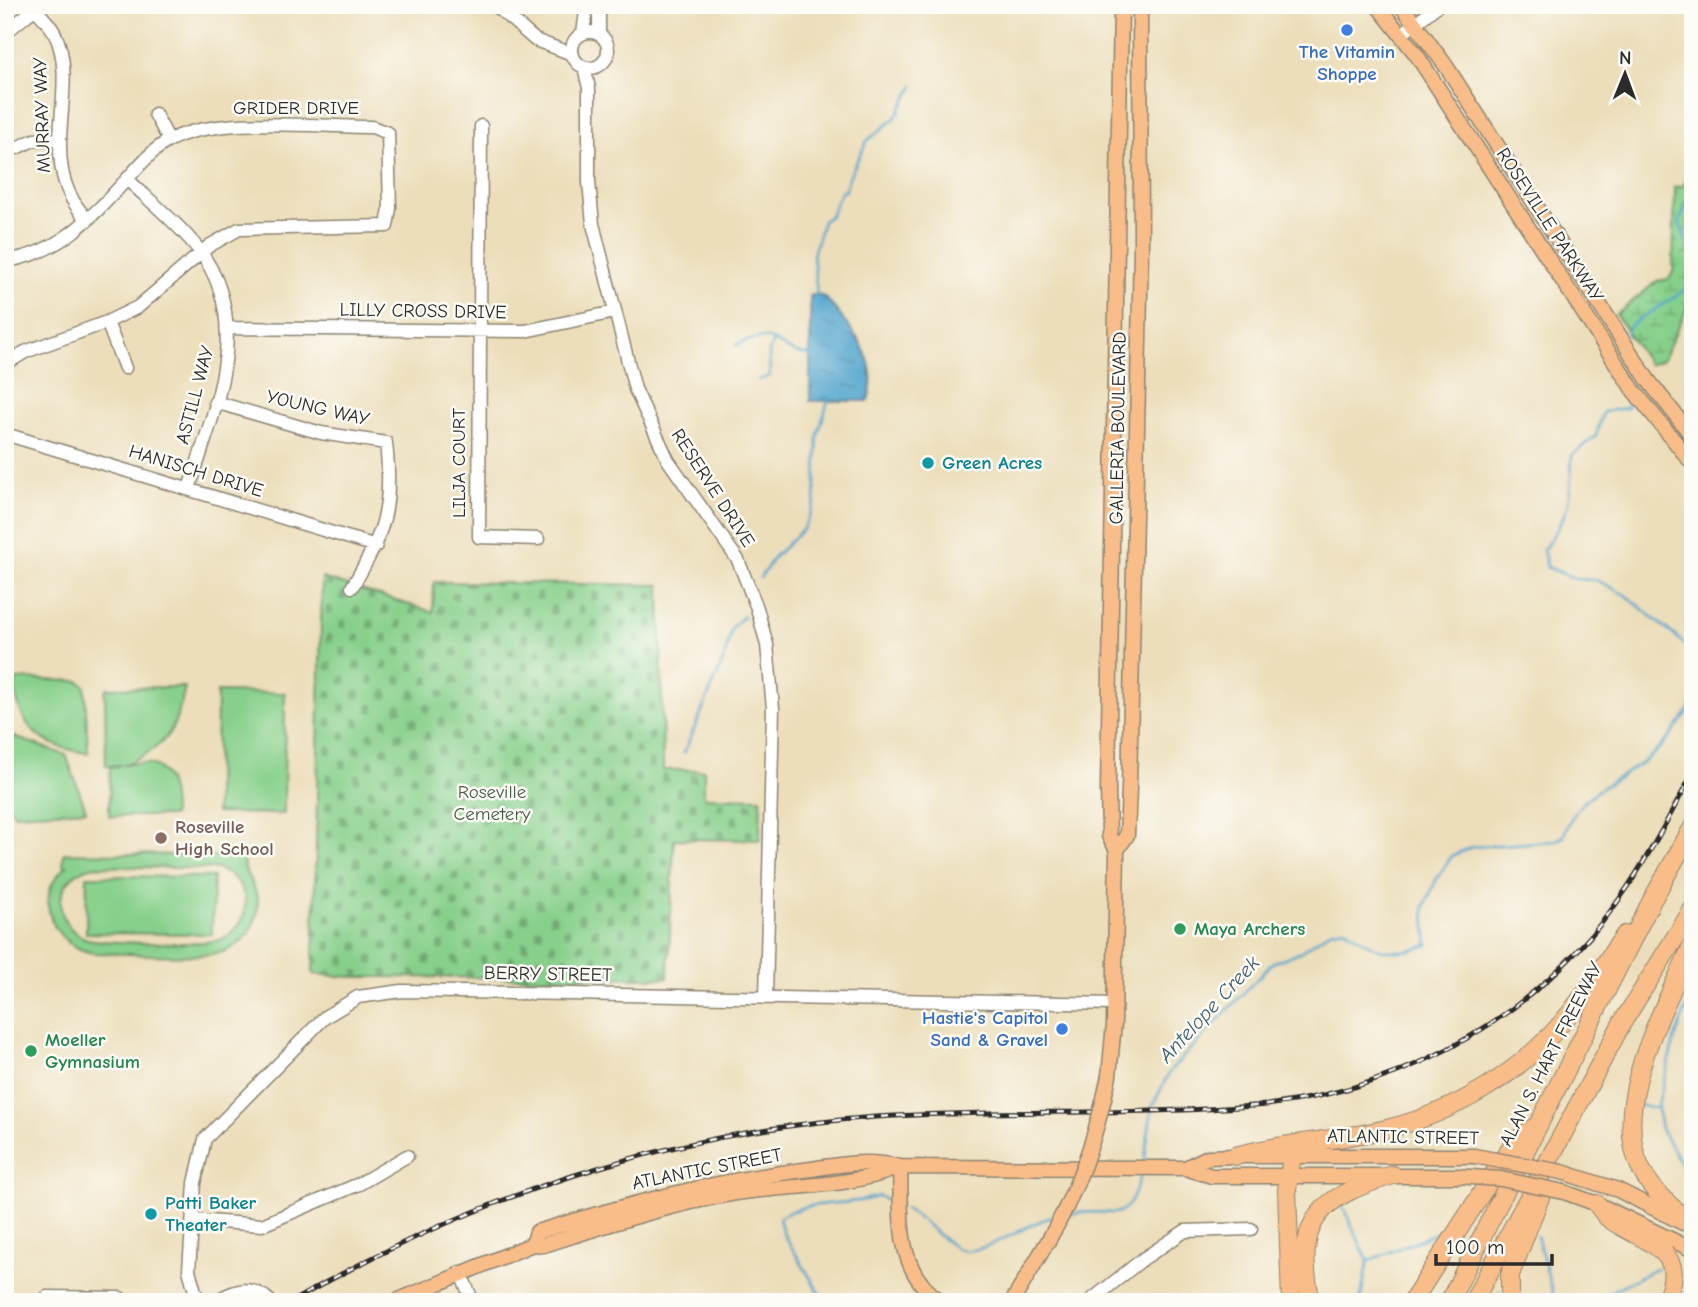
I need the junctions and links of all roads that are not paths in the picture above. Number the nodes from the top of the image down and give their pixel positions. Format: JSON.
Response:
{"nodes":[{"id":1,"x":495,"y":5,"type":"edge"},
{"id":2,"x":587,"y":5,"type":"edge"},
{"id":3,"x":599,"y":5,"type":"edge"},
{"id":4,"x":1121,"y":5,"type":"edge"},
{"id":5,"x":1140,"y":5,"type":"edge"},
{"id":6,"x":1377,"y":5,"type":"edge"},
{"id":7,"x":1401,"y":5,"type":"edge"},
{"id":8,"x":1438,"y":5,"type":"edge"},
{"id":9,"x":37,"y":7,"type":"edge"},
{"id":10,"x":1416,"y":23,"type":"junction"},
{"id":11,"x":5,"y":33,"type":"edge"},
{"id":12,"x":583,"y":33,"type":"junction"},
{"id":13,"x":599,"y":34,"type":"junction"},
{"id":14,"x":1402,"y":34,"type":"junction"},
{"id":15,"x":573,"y":49,"type":"junction"},
{"id":16,"x":601,"y":65,"type":"junction"},
{"id":17,"x":1121,"y":65,"type":"junction"},
{"id":18,"x":584,"y":67,"type":"junction"},
{"id":19,"x":589,"y":88,"type":"junction"},
{"id":20,"x":155,"y":114,"type":"dead end"},
{"id":21,"x":481,"y":126,"type":"dead end"},
{"id":22,"x":60,"y":139,"type":"junction"},
{"id":23,"x":169,"y":140,"type":"junction"},
{"id":24,"x":5,"y":153,"type":"edge"},
{"id":25,"x":1140,"y":171,"type":"junction"},
{"id":26,"x":127,"y":179,"type":"junction"},
{"id":27,"x":88,"y":220,"type":"junction"},
{"id":28,"x":202,"y":253,"type":"junction"},
{"id":29,"x":5,"y":261,"type":"edge"},
{"id":30,"x":615,"y":312,"type":"junction"},
{"id":31,"x":107,"y":322,"type":"junction"},
{"id":32,"x":229,"y":328,"type":"junction"},
{"id":33,"x":479,"y":331,"type":"junction"},
{"id":34,"x":5,"y":364,"type":"edge"},
{"id":35,"x":125,"y":368,"type":"dead end"},
{"id":36,"x":215,"y":402,"type":"junction"},
{"id":37,"x":5,"y":434,"type":"edge"},
{"id":38,"x":1693,"y":437,"type":"edge"},
{"id":39,"x":1693,"y":464,"type":"edge"},
{"id":40,"x":189,"y":489,"type":"junction"},
{"id":41,"x":538,"y":539,"type":"dead end"},
{"id":42,"x":376,"y":546,"type":"junction"},
{"id":43,"x":352,"y":587,"type":"dead end"},
{"id":44,"x":1693,"y":827,"type":"edge"},
{"id":45,"x":1117,"y":850,"type":"junction"},
{"id":46,"x":1651,"y":902,"type":"junction"},
{"id":47,"x":1693,"y":909,"type":"edge"},
{"id":48,"x":1693,"y":943,"type":"edge"},
{"id":49,"x":766,"y":998,"type":"junction"},
{"id":50,"x":1115,"y":1004,"type":"junction"},
{"id":51,"x":1574,"y":1112,"type":"junction"},
{"id":52,"x":1540,"y":1123,"type":"junction"},
{"id":53,"x":1292,"y":1155,"type":"junction"},
{"id":54,"x":407,"y":1156,"type":"dead end"},
{"id":55,"x":1235,"y":1156,"type":"junction"},
{"id":56,"x":900,"y":1167,"type":"junction"},
{"id":57,"x":1185,"y":1168,"type":"junction"},
{"id":58,"x":1289,"y":1175,"type":"junction"},
{"id":59,"x":1393,"y":1175,"type":"junction"},
{"id":60,"x":716,"y":1185,"type":"junction"},
{"id":61,"x":1597,"y":1204,"type":"junction"},
{"id":62,"x":193,"y":1220,"type":"junction"},
{"id":63,"x":621,"y":1221,"type":"junction"},
{"id":64,"x":1693,"y":1227,"type":"edge"},
{"id":65,"x":1251,"y":1229,"type":"dead end"},
{"id":66,"x":533,"y":1244,"type":"junction"},
{"id":67,"x":1693,"y":1250,"type":"edge"},
{"id":68,"x":460,"y":1272,"type":"junction"},
{"id":69,"x":265,"y":1299,"type":"edge"},
{"id":70,"x":45,"y":1302,"type":"edge"},
{"id":71,"x":121,"y":1302,"type":"edge"},
{"id":72,"x":198,"y":1302,"type":"edge"},
{"id":73,"x":213,"y":1302,"type":"edge"},
{"id":74,"x":394,"y":1302,"type":"edge"},
{"id":75,"x":473,"y":1302,"type":"edge"},
{"id":76,"x":942,"y":1302,"type":"edge"},
{"id":77,"x":1012,"y":1302,"type":"edge"},
{"id":78,"x":1089,"y":1302,"type":"edge"},
{"id":79,"x":1291,"y":1302,"type":"edge"},
{"id":80,"x":1311,"y":1302,"type":"edge"},
{"id":81,"x":1412,"y":1302,"type":"edge"},
{"id":82,"x":1449,"y":1302,"type":"edge"},
{"id":83,"x":1473,"y":1302,"type":"edge"},
{"id":84,"x":1510,"y":1302,"type":"edge"},
{"id":85,"x":1664,"y":1302,"type":"edge"}],
"edges":[{"from":1,"to":15,"type":"street"},
{"from":2,"to":12,"type":"street"},
{"from":3,"to":13,"type":"street"},
{"from":4,"to":17,"type":"main road","name":"GALLERIA BOULEVARD"},
{"from":5,"to":25,"type":"main road","name":"GALLERIA BOULEVARD"},
{"from":6,"to":14,"type":"main road","name":"ROSEVILLE PARKWAY"},
{"from":7,"to":10,"type":"main road","name":"ROSEVILLE PARKWAY"},
{"from":8,"to":10,"type":"street"},
{"from":9,"to":11,"type":"street"},
{"from":9,"to":22,"type":"street","name":"MURRAY WAY"},
{"from":10,"to":14,"type":"street"},
{"from":10,"to":38,"type":"main road","name":"ROSEVILLE PARKWAY"},
{"from":12,"to":13,"type":"street"},
{"from":12,"to":15,"type":"street"},
{"from":13,"to":16,"type":"street"},
{"from":14,"to":39,"type":"main road","name":"ROSEVILLE PARKWAY"},
{"from":15,"to":18,"type":"street"},
{"from":16,"to":18,"type":"street"},
{"from":16,"to":19,"type":"street","name":"RESERVE DRIVE"},
{"from":17,"to":25,"type":"main road"},
{"from":17,"to":45,"type":"main road","name":"GALLERIA BOULEVARD"},
{"from":18,"to":19,"type":"street","name":"RESERVE DRIVE"},
{"from":19,"to":30,"type":"street","name":"RESERVE DRIVE"},
{"from":20,"to":23,"type":"street"},
{"from":21,"to":33,"type":"street"},
{"from":22,"to":24,"type":"street"},
{"from":22,"to":27,"type":"street","name":"MURRAY WAY"},
{"from":23,"to":26,"type":"street","name":"GRIDER DRIVE"},
{"from":23,"to":28,"type":"street","name":"GRIDER DRIVE"},
{"from":25,"to":45,"type":"main road","name":"GALLERIA BOULEVARD"},
{"from":26,"to":27,"type":"street","name":"GRIDER DRIVE"},
{"from":26,"to":28,"type":"street","name":"ASTILL WAY"},
{"from":27,"to":29,"type":"street","name":"GRIDER DRIVE"},
{"from":28,"to":31,"type":"street"},
{"from":28,"to":32,"type":"street","name":"ASTILL WAY"},
{"from":30,"to":33,"type":"street","name":"LILLY CROSS DRIVE"},
{"from":30,"to":49,"type":"street","name":"RESERVE DRIVE"},
{"from":31,"to":34,"type":"street"},
{"from":31,"to":35,"type":"street"},
{"from":32,"to":33,"type":"street","name":"LILLY CROSS DRIVE"},
{"from":32,"to":36,"type":"street","name":"ASTILL WAY"},
{"from":33,"to":41,"type":"street","name":"LILJA COURT"},
{"from":36,"to":40,"type":"street","name":"ASTILL WAY"},
{"from":36,"to":42,"type":"street","name":"YOUNG WAY"},
{"from":37,"to":40,"type":"street","name":"HANISCH DRIVE"},
{"from":40,"to":42,"type":"street","name":"HANISCH DRIVE"},
{"from":42,"to":43,"type":"street","name":"YOUNG WAY"},
{"from":44,"to":46,"type":"highway","name":"ALAN S. HART FREEWAY"},
{"from":45,"to":50,"type":"main road","name":"GALLERIA BOULEVARD"},
{"from":46,"to":52,"type":"highway","name":"ALAN S. HART FREEWAY"},
{"from":46,"to":55,"type":"highway"},
{"from":47,"to":51,"type":"highway"},
{"from":48,"to":64,"type":"highway"},
{"from":49,"to":50,"type":"street","name":"BERRY STREET"},
{"from":49,"to":62,"type":"street","name":"BERRY STREET"},
{"from":50,"to":77,"type":"main road","name":"GALLERIA BOULEVARD","bridge":true},
{"from":51,"to":83,"type":"highway"},
{"from":51,"to":84,"type":"highway"},
{"from":52,"to":81,"type":"highway"},
{"from":52,"to":82,"type":"highway","name":"ALAN S. HART FREEWAY"},
{"from":53,"to":55,"type":"main road","name":"ATLANTIC STREET"},
{"from":53,"to":58,"type":"highway"},
{"from":53,"to":64,"type":"main road","name":"ATLANTIC STREET","bridge":true},
{"from":54,"to":62,"type":"street"},
{"from":55,"to":57,"type":"main road","name":"ATLANTIC STREET"},
{"from":56,"to":57,"type":"main road","name":"ATLANTIC STREET"},
{"from":56,"to":60,"type":"main road","name":"ATLANTIC STREET"},
{"from":56,"to":63,"type":"main road","name":"ATLANTIC STREET"},
{"from":56,"to":76,"type":"main road"},
{"from":57,"to":58,"type":"main road","name":"ATLANTIC STREET"},
{"from":58,"to":59,"type":"main road","name":"ATLANTIC STREET"},
{"from":58,"to":79,"type":"highway"},
{"from":59,"to":61,"type":"main road","name":"ATLANTIC STREET","bridge":true},
{"from":59,"to":80,"type":"highway"},
{"from":60,"to":63,"type":"main road"},
{"from":60,"to":66,"type":"main road","name":"ATLANTIC STREET"},
{"from":61,"to":67,"type":"main road","name":"ATLANTIC STREET"},
{"from":61,"to":85,"type":"highway"},
{"from":62,"to":72,"type":"street","name":"BERRY STREET"},
{"from":63,"to":66,"type":"main road","name":"ATLANTIC STREET"},
{"from":65,"to":78,"type":"street"},
{"from":66,"to":68,"type":"main road","name":"ATLANTIC STREET"},
{"from":68,"to":74,"type":"main road","name":"ATLANTIC STREET"},
{"from":68,"to":75,"type":"street"},
{"from":69,"to":73,"type":"street"},
{"from":70,"to":71,"type":"street"}]}
